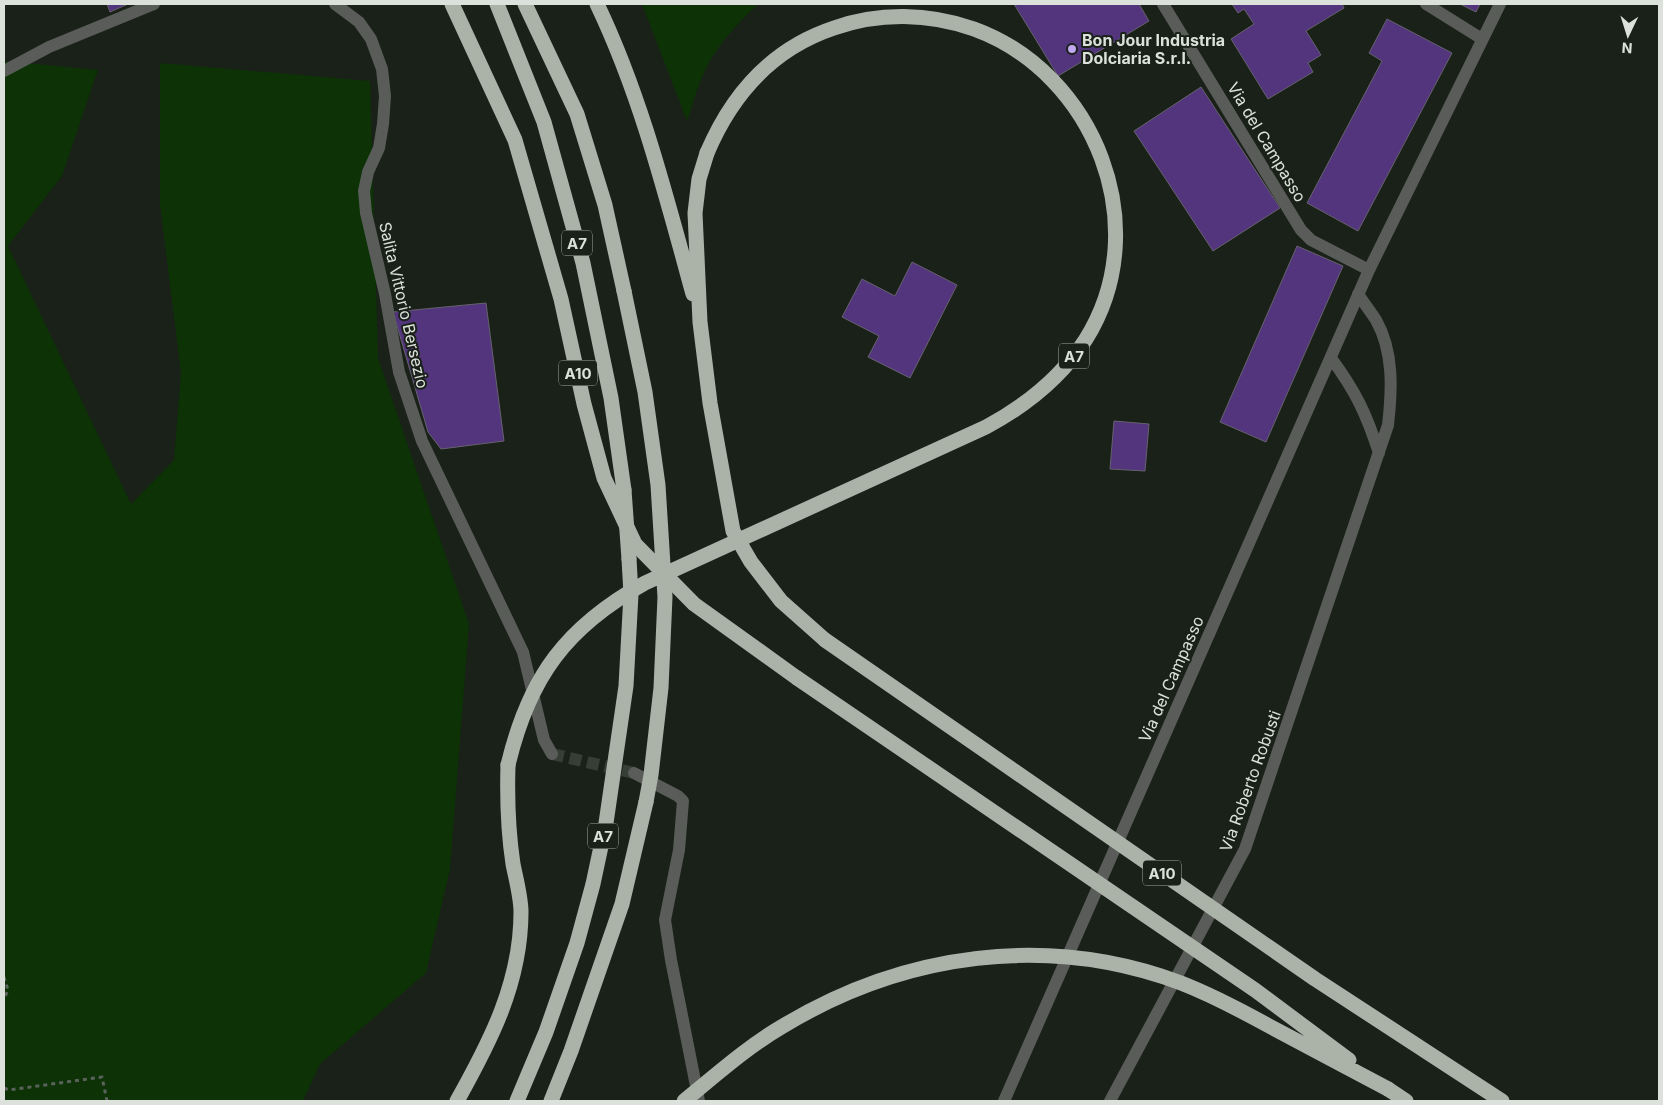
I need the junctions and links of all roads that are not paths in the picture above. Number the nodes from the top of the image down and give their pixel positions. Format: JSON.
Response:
{"nodes":[{"id":1,"x":154,"y":4,"type":"edge"},
{"id":2,"x":335,"y":4,"type":"edge"},
{"id":3,"x":452,"y":4,"type":"edge"},
{"id":4,"x":497,"y":4,"type":"edge"},
{"id":5,"x":525,"y":4,"type":"edge"},
{"id":6,"x":597,"y":4,"type":"edge"},
{"id":7,"x":1163,"y":4,"type":"edge"},
{"id":8,"x":1426,"y":4,"type":"edge"},
{"id":9,"x":1500,"y":4,"type":"edge"},
{"id":10,"x":1482,"y":39,"type":"junction"},
{"id":11,"x":4,"y":71,"type":"edge"},
{"id":12,"x":1369,"y":270,"type":"junction"},
{"id":13,"x":1358,"y":294,"type":"junction"},
{"id":14,"x":700,"y":322,"type":"junction"},
{"id":15,"x":1331,"y":358,"type":"junction"},
{"id":16,"x":1379,"y":454,"type":"junction"},
{"id":17,"x":552,"y":754,"type":"dead end"},
{"id":18,"x":634,"y":773,"type":"tunnel mouth"},
{"id":19,"x":1388,"y":1089,"type":"junction"},
{"id":20,"x":457,"y":1101,"type":"edge"},
{"id":21,"x":517,"y":1101,"type":"edge"},
{"id":22,"x":551,"y":1101,"type":"edge"},
{"id":23,"x":684,"y":1101,"type":"edge"},
{"id":24,"x":698,"y":1101,"type":"edge"},
{"id":25,"x":1004,"y":1101,"type":"edge"},
{"id":26,"x":1110,"y":1101,"type":"edge"},
{"id":27,"x":1406,"y":1101,"type":"edge"},
{"id":28,"x":1502,"y":1101,"type":"edge"}],
"edges":[{"from":1,"to":11,"type":"street"},
{"from":2,"to":17,"type":"street","name":"Salita Vittorio Bersezio"},
{"from":3,"to":19,"type":"highway","number":"A10","bridge":true},
{"from":4,"to":21,"type":"highway","number":"A7","bridge":true},
{"from":5,"to":22,"type":"highway","number":"A7","bridge":true},
{"from":6,"to":14,"type":"highway"},
{"from":7,"to":12,"type":"street","name":"Via del Campasso"},
{"from":8,"to":10,"type":"street"},
{"from":9,"to":10,"type":"street","name":"Via del Campasso"},
{"from":10,"to":12,"type":"street","name":"Via del Campasso"},
{"from":12,"to":13,"type":"street","name":"Via del Campasso"},
{"from":13,"to":15,"type":"street","name":"Via del Campasso"},
{"from":13,"to":16,"type":"street","name":"Via Roberto Robusti"},
{"from":14,"to":20,"type":"highway","number":"A7","bridge":true},
{"from":14,"to":28,"type":"highway","number":"A10","bridge":true},
{"from":15,"to":16,"type":"street"},
{"from":15,"to":25,"type":"street","name":"Via del Campasso"},
{"from":16,"to":26,"type":"street","name":"Via Roberto Robusti"},
{"from":18,"to":24,"type":"street"},
{"from":19,"to":23,"type":"highway","number":"A10","bridge":true},
{"from":19,"to":27,"type":"highway","number":"A10"}]}
